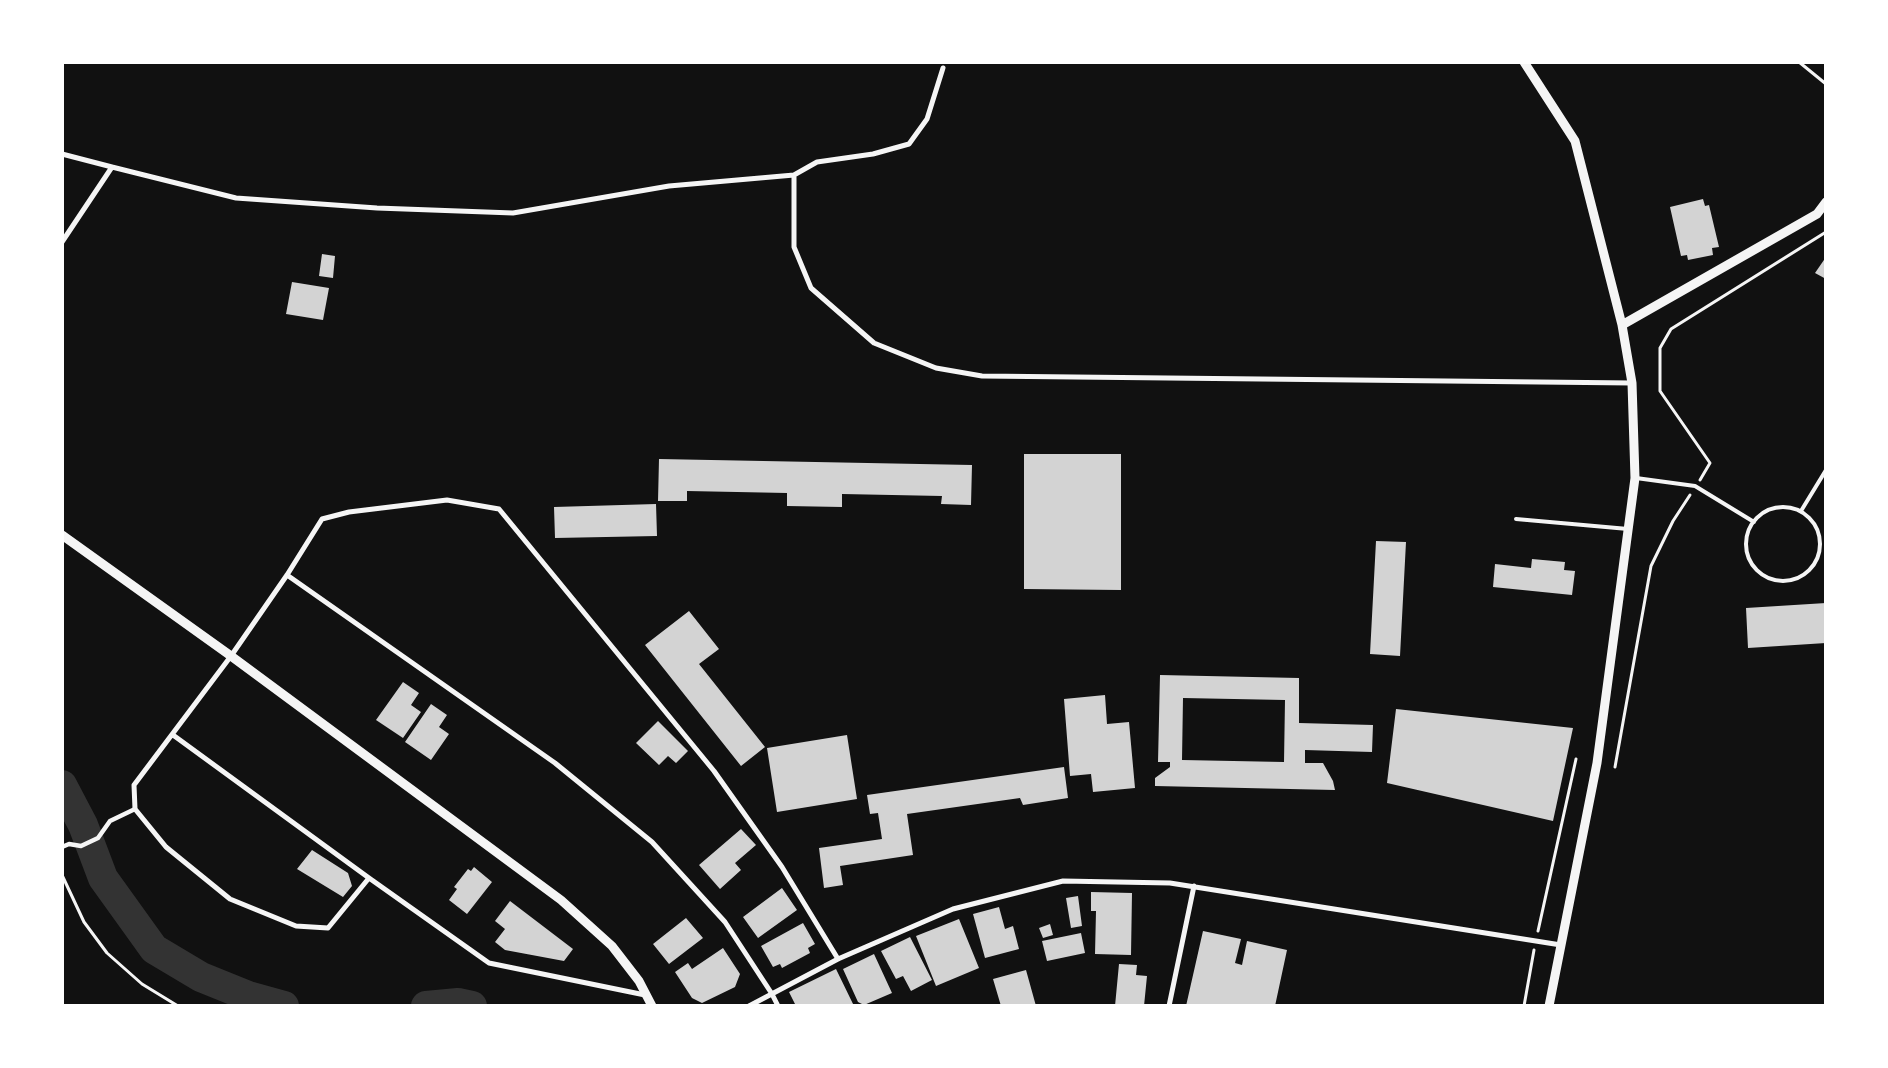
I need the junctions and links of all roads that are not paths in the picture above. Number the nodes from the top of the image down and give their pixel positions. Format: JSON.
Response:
{"nodes":[{"id":1,"x":1524,"y":62,"type":"edge"},
{"id":2,"x":943,"y":68,"type":"dead end"},
{"id":3,"x":62,"y":154,"type":"edge"},
{"id":4,"x":112,"y":167,"type":"junction"},
{"id":5,"x":794,"y":175,"type":"junction"},
{"id":6,"x":1826,"y":202,"type":"edge"},
{"id":7,"x":1821,"y":212,"type":"edge"},
{"id":8,"x":62,"y":242,"type":"edge"},
{"id":9,"x":1622,"y":325,"type":"junction"},
{"id":10,"x":1632,"y":383,"type":"junction"},
{"id":11,"x":1826,"y":470,"type":"edge"},
{"id":12,"x":1635,"y":478,"type":"junction"},
{"id":13,"x":1801,"y":511,"type":"junction"},
{"id":14,"x":1516,"y":519,"type":"dead end"},
{"id":15,"x":1754,"y":522,"type":"junction"},
{"id":16,"x":1628,"y":529,"type":"junction"},
{"id":17,"x":62,"y":536,"type":"edge"},
{"id":18,"x":287,"y":575,"type":"junction"},
{"id":19,"x":231,"y":656,"type":"junction"},
{"id":20,"x":173,"y":735,"type":"junction"},
{"id":21,"x":135,"y":809,"type":"junction"},
{"id":22,"x":62,"y":847,"type":"edge"},
{"id":23,"x":368,"y":878,"type":"junction"},
{"id":24,"x":1194,"y":886,"type":"junction"},
{"id":25,"x":1561,"y":945,"type":"junction"},
{"id":26,"x":838,"y":959,"type":"junction"},
{"id":27,"x":772,"y":994,"type":"junction"},
{"id":28,"x":647,"y":995,"type":"junction"},
{"id":29,"x":652,"y":1006,"type":"edge"},
{"id":30,"x":749,"y":1006,"type":"edge"},
{"id":31,"x":778,"y":1006,"type":"edge"},
{"id":32,"x":1169,"y":1006,"type":"edge"},
{"id":33,"x":1549,"y":1006,"type":"edge"}],
"edges":[{"from":1,"to":9,"type":"street"},
{"from":2,"to":5,"type":"street"},
{"from":3,"to":4,"type":"street"},
{"from":4,"to":5,"type":"street"},
{"from":4,"to":8,"type":"street"},
{"from":5,"to":10,"type":"street"},
{"from":6,"to":7,"type":"street"},
{"from":7,"to":9,"type":"street"},
{"from":9,"to":10,"type":"street"},
{"from":10,"to":12,"type":"street"},
{"from":11,"to":13,"type":"lane"},
{"from":12,"to":15,"type":"lane"},
{"from":12,"to":16,"type":"street"},
{"from":13,"to":15,"type":"lane"},
{"from":13,"to":15,"type":"lane"},
{"from":14,"to":16,"type":"lane"},
{"from":16,"to":25,"type":"street"},
{"from":17,"to":19,"type":"street"},
{"from":18,"to":19,"type":"street"},
{"from":18,"to":26,"type":"street"},
{"from":18,"to":27,"type":"street"},
{"from":19,"to":20,"type":"street"},
{"from":19,"to":28,"type":"street"},
{"from":20,"to":21,"type":"street"},
{"from":20,"to":23,"type":"street"},
{"from":21,"to":22,"type":"street"},
{"from":21,"to":23,"type":"street"},
{"from":23,"to":28,"type":"street"},
{"from":24,"to":25,"type":"street"},
{"from":24,"to":26,"type":"street"},
{"from":24,"to":32,"type":"street"},
{"from":25,"to":33,"type":"street"},
{"from":26,"to":27,"type":"street"},
{"from":27,"to":30,"type":"street"},
{"from":27,"to":31,"type":"street"},
{"from":28,"to":29,"type":"street"}]}
